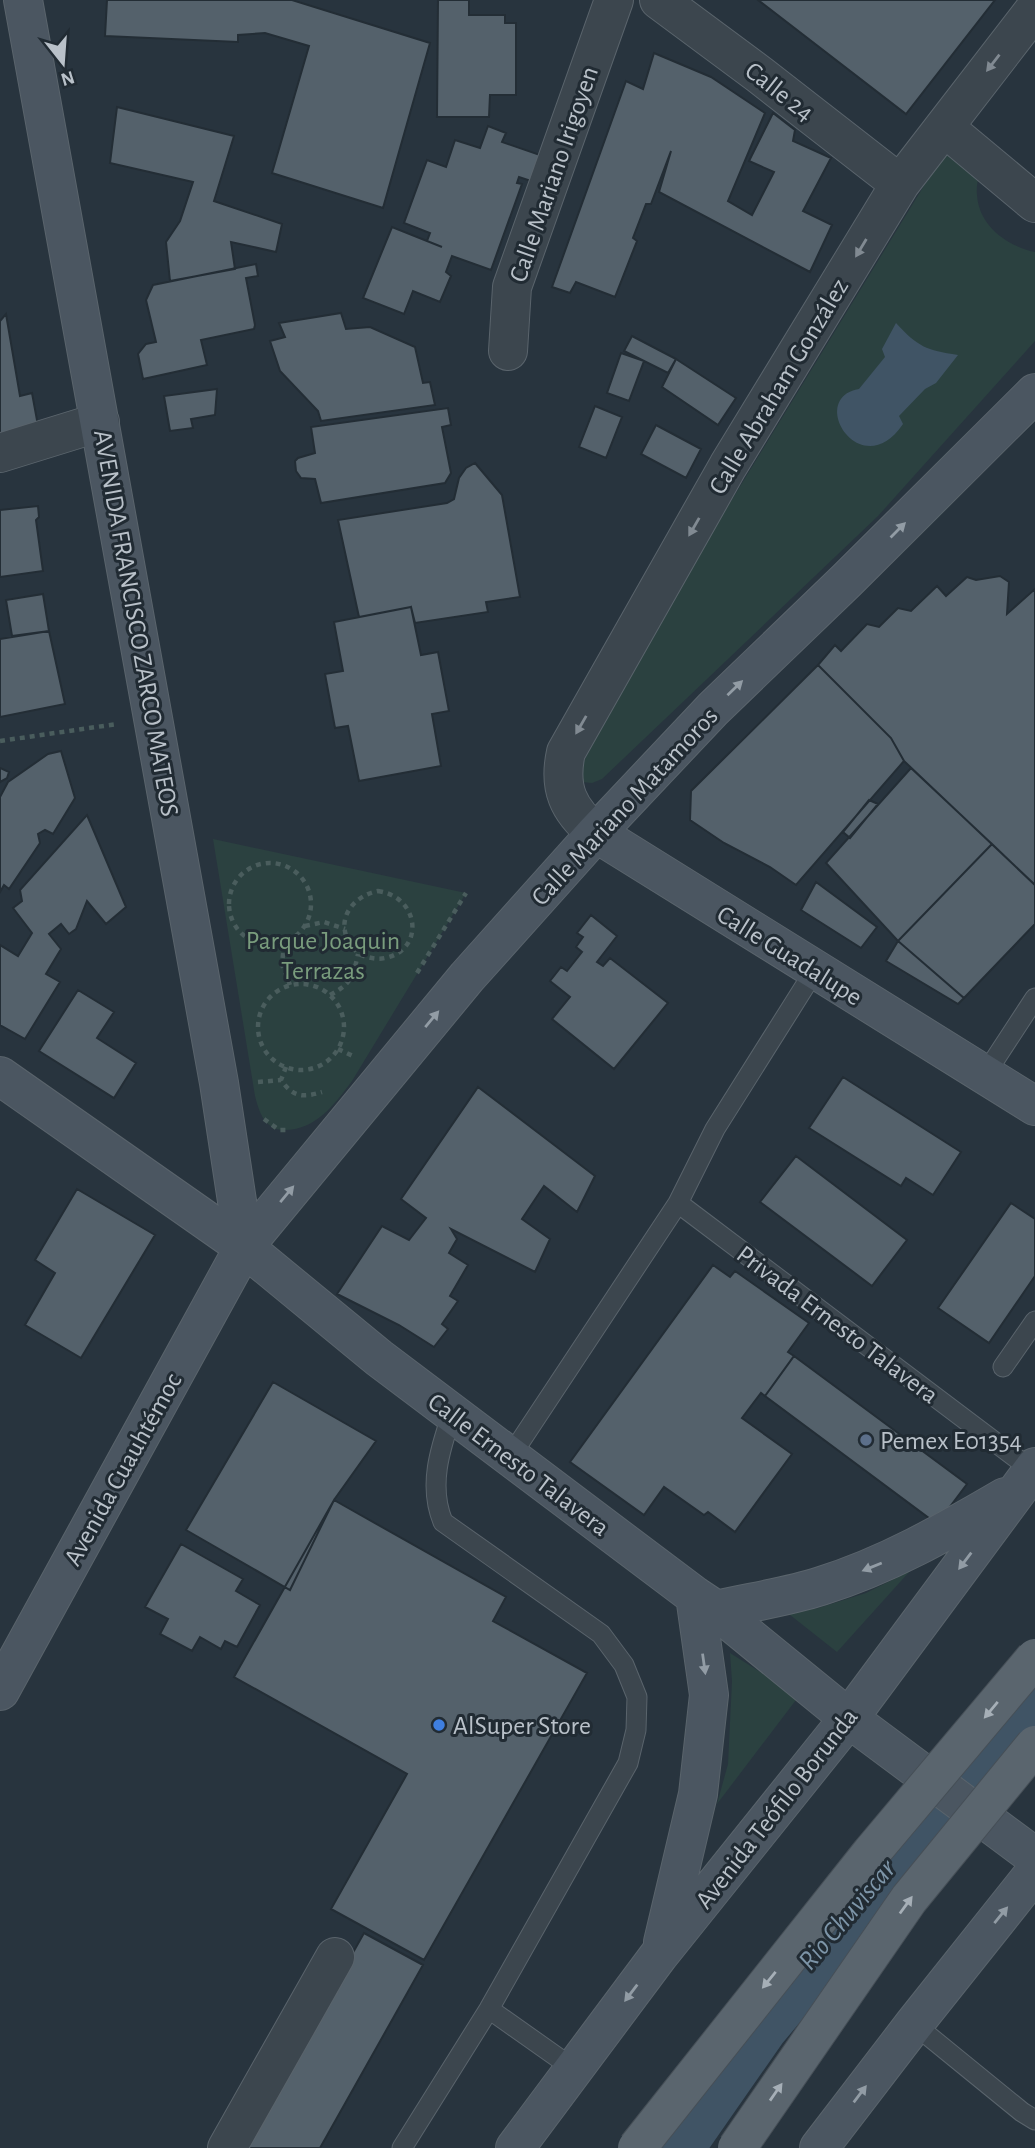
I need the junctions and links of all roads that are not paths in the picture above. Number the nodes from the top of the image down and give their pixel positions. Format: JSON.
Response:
{"nodes":[{"id":1,"x":23,"y":0,"type":"edge"},
{"id":2,"x":614,"y":0,"type":"edge"},
{"id":3,"x":659,"y":0,"type":"edge"},
{"id":4,"x":1035,"y":9,"type":"edge"},
{"id":5,"x":944,"y":127,"type":"junction"},
{"id":6,"x":900,"y":184,"type":"junction"},
{"id":7,"x":1035,"y":203,"type":"edge"},
{"id":8,"x":508,"y":351,"type":"dead end"},
{"id":9,"x":1035,"y":393,"type":"edge"},
{"id":10,"x":100,"y":422,"type":"junction"},
{"id":11,"x":0,"y":453,"type":"edge"},
{"id":12,"x":563,"y":786,"type":"joint"},
{"id":13,"x":596,"y":833,"type":"junction"},
{"id":14,"x":815,"y":970,"type":"junction"},
{"id":15,"x":1035,"y":998,"type":"edge"},
{"id":16,"x":0,"y":1076,"type":"edge"},
{"id":17,"x":984,"y":1076,"type":"junction"},
{"id":18,"x":1035,"y":1106,"type":"edge"},
{"id":19,"x":678,"y":1203,"type":"junction"},
{"id":20,"x":244,"y":1247,"type":"junction"},
{"id":21,"x":1035,"y":1321,"type":"edge"},
{"id":22,"x":1003,"y":1367,"type":"dead end"},
{"id":23,"x":452,"y":1413,"type":"junction"},
{"id":24,"x":510,"y":1457,"type":"junction"},
{"id":25,"x":1029,"y":1475,"type":"edge"},
{"id":26,"x":706,"y":1603,"type":"junction"},
{"id":27,"x":1035,"y":1658,"type":"edge"},
{"id":28,"x":0,"y":1691,"type":"edge"},
{"id":29,"x":850,"y":1719,"type":"junction"},
{"id":30,"x":1035,"y":1745,"type":"edge"},
{"id":31,"x":1035,"y":1857,"type":"edge"},
{"id":32,"x":1035,"y":1872,"type":"edge"},
{"id":33,"x":659,"y":1955,"type":"junction"},
{"id":34,"x":335,"y":1957,"type":"dead end"},
{"id":35,"x":489,"y":2009,"type":"junction"},
{"id":36,"x":914,"y":2024,"type":"junction"},
{"id":37,"x":574,"y":2069,"type":"junction"},
{"id":38,"x":1035,"y":2120,"type":"edge"},
{"id":39,"x":227,"y":2148,"type":"edge"},
{"id":40,"x":402,"y":2148,"type":"edge"},
{"id":41,"x":515,"y":2148,"type":"edge"},
{"id":42,"x":637,"y":2148,"type":"edge"},
{"id":43,"x":737,"y":2148,"type":"edge"},
{"id":44,"x":818,"y":2148,"type":"edge"}],
"edges":[{"from":1,"to":10,"type":"main road","name":"AVENIDA FRANCISCO ZARCO MATEOS"},
{"from":2,"to":8,"type":"street","name":"Calle Mariano Irigoyen"},
{"from":3,"to":6,"type":"street","name":"Calle 24"},
{"from":4,"to":5,"type":"street","name":"Calle Abraham González","one_way":true},
{"from":5,"to":6,"type":"street","name":"Calle Abraham González"},
{"from":5,"to":7,"type":"street"},
{"from":6,"to":12,"type":"street","name":"Calle Abraham González","one_way":true},
{"from":13,"to":9,"type":"main road","name":"Calle Mariano Matamoros","one_way":true},
{"from":10,"to":11,"type":"street"},
{"from":10,"to":20,"type":"main road","name":"AVENIDA FRANCISCO ZARCO MATEOS"},
{"from":12,"to":13,"type":"street","name":"Calle Guadalupe"},
{"from":13,"to":14,"type":"main road","name":"Calle Guadalupe"},
{"from":20,"to":13,"type":"main road","name":"Calle Mariano Matamoros","one_way":true},
{"from":14,"to":17,"type":"main road","name":"Calle Guadalupe"},
{"from":14,"to":19,"type":"lane"},
{"from":15,"to":17,"type":"lane"},
{"from":16,"to":20,"type":"main road","name":"Calle Ernesto Talavera"},
{"from":17,"to":18,"type":"main road","name":"Calle Guadalupe"},
{"from":19,"to":24,"type":"lane"},
{"from":19,"to":25,"type":"lane","name":"Privada Ernesto Talavera"},
{"from":20,"to":23,"type":"main road","name":"Calle Ernesto Talavera"},
{"from":20,"to":28,"type":"main road","name":"Avenida Cuauhtémoc"},
{"from":21,"to":22,"type":"lane"},
{"from":23,"to":24,"type":"main road","name":"Calle Ernesto Talavera"},
{"from":23,"to":35,"type":"lane"},
{"from":24,"to":26,"type":"main road","name":"Calle Ernesto Talavera"},
{"from":25,"to":26,"type":"main road","one_way":true},
{"from":25,"to":29,"type":"main road","name":"Avenida Teófilo Borunda","one_way":true},
{"from":26,"to":29,"type":"main road","name":"Calle Ernesto Talavera"},
{"from":26,"to":33,"type":"main road","one_way":true},
{"from":27,"to":42,"type":"main road","one_way":true,"bridge":true},
{"from":29,"to":31,"type":"main road","name":"Calle Ernesto Talavera","bridge":true},
{"from":29,"to":33,"type":"main road","name":"Avenida Teófilo Borunda"},
{"from":43,"to":30,"type":"main road","one_way":true,"bridge":true},
{"from":36,"to":32,"type":"main road","one_way":true},
{"from":33,"to":37,"type":"main road","name":"Avenida Teófilo Borunda","one_way":true},
{"from":34,"to":39,"type":"street"},
{"from":35,"to":37,"type":"lane"},
{"from":35,"to":40,"type":"lane"},
{"from":36,"to":38,"type":"lane"},
{"from":44,"to":36,"type":"main road","one_way":true},
{"from":37,"to":41,"type":"main road","name":"Avenida Teófilo Borunda"}]}
